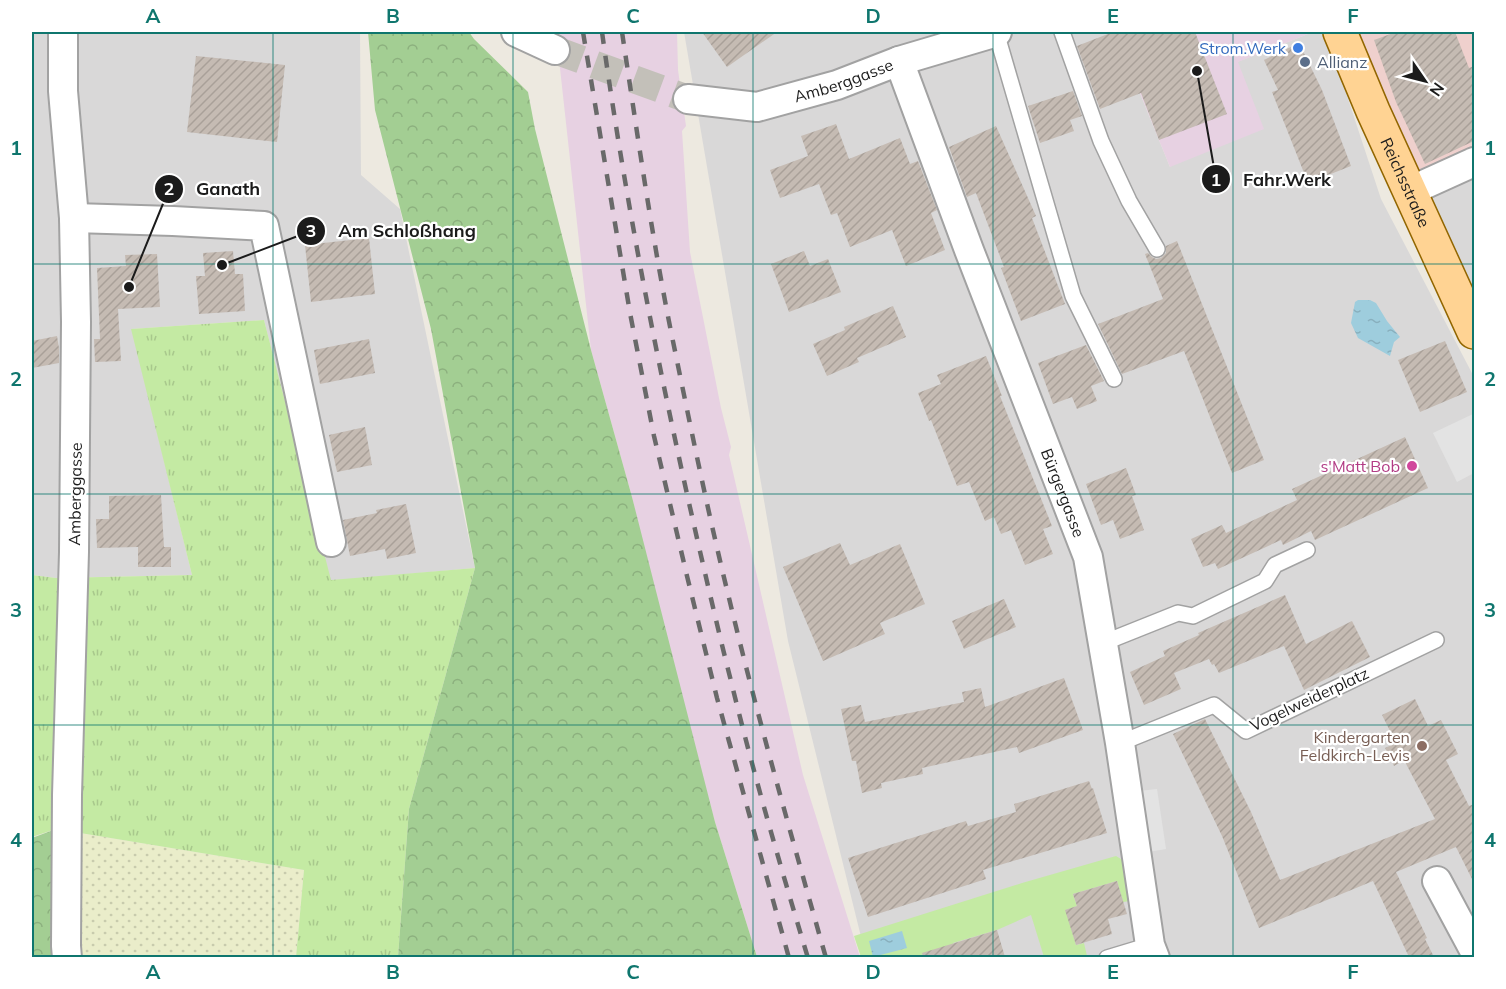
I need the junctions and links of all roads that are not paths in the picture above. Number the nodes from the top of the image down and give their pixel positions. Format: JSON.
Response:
{"nodes":[{"id":1,"x":63,"y":32,"type":"edge"},
{"id":2,"x":516,"y":32,"type":"edge"},
{"id":3,"x":997,"y":32,"type":"edge"},
{"id":4,"x":1062,"y":32,"type":"edge"},
{"id":5,"x":1340,"y":32,"type":"edge"},
{"id":6,"x":555,"y":50,"type":"tunnel mouth"},
{"id":7,"x":899,"y":61,"type":"junction"},
{"id":8,"x":688,"y":99,"type":"tunnel mouth"},
{"id":9,"x":1474,"y":162,"type":"edge"},
{"id":10,"x":1410,"y":191,"type":"junction"},
{"id":11,"x":74,"y":219,"type":"junction"},
{"id":12,"x":1156,"y":249,"type":"dead end"},
{"id":13,"x":1474,"y":332,"type":"edge"},
{"id":14,"x":1114,"y":379,"type":"dead end"},
{"id":15,"x":331,"y":542,"type":"dead end"},
{"id":16,"x":1307,"y":550,"type":"dead end"},
{"id":17,"x":1436,"y":640,"type":"dead end"},
{"id":18,"x":1103,"y":643,"type":"junction"},
{"id":19,"x":1120,"y":743,"type":"junction"},
{"id":20,"x":1437,"y":881,"type":"dead end"},
{"id":21,"x":1474,"y":950,"type":"edge"},
{"id":22,"x":1152,"y":951,"type":"edge"},
{"id":23,"x":67,"y":957,"type":"edge"},
{"id":24,"x":1107,"y":957,"type":"edge"}],
"edges":[{"from":1,"to":11,"type":"street","name":"Amberggasse"},
{"from":2,"to":6,"type":"street"},
{"from":3,"to":7,"type":"street","name":"Amberggasse"},
{"from":3,"to":14,"type":"lane"},
{"from":4,"to":12,"type":"lane"},
{"from":5,"to":10,"type":"main road","name":"Reichsstraße"},
{"from":7,"to":8,"type":"street","name":"Amberggasse"},
{"from":7,"to":18,"type":"street","name":"Bürgergasse"},
{"from":9,"to":10,"type":"street"},
{"from":10,"to":13,"type":"main road","name":"Reichsstraße"},
{"from":11,"to":15,"type":"street"},
{"from":11,"to":23,"type":"street","name":"Amberggasse"},
{"from":16,"to":18,"type":"lane"},
{"from":17,"to":19,"type":"lane","name":"Vogelweiderplatz"},
{"from":18,"to":19,"type":"street","name":"Bürgergasse"},
{"from":19,"to":22,"type":"street","name":"Bürgergasse"},
{"from":20,"to":21,"type":"street"},
{"from":22,"to":24,"type":"lane","name":"Bürgergasse"}]}
